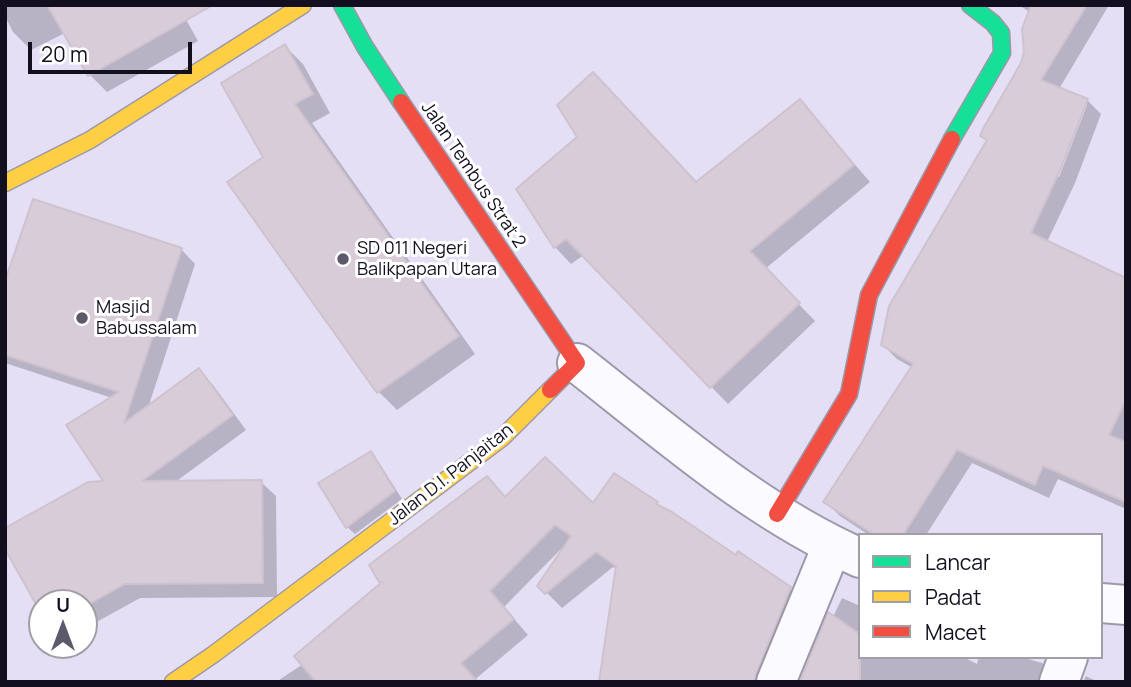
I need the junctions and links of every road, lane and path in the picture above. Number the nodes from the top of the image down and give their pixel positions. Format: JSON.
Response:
{"nodes":[{"id":1,"x":303,"y":5,"type":"edge"},
{"id":2,"x":342,"y":5,"type":"edge"},
{"id":3,"x":970,"y":5,"type":"edge"},
{"id":4,"x":5,"y":183,"type":"edge"},
{"id":5,"x":578,"y":363,"type":"junction"},
{"id":6,"x":777,"y":514,"type":"junction"},
{"id":7,"x":846,"y":552,"type":"edge"},
{"id":8,"x":1103,"y":603,"type":"edge"},
{"id":9,"x":1126,"y":605,"type":"edge"},
{"id":10,"x":1067,"y":659,"type":"edge"},
{"id":11,"x":173,"y":682,"type":"edge"},
{"id":12,"x":776,"y":682,"type":"edge"},
{"id":13,"x":1059,"y":682,"type":"edge"}],
"edges":[{"from":1,"to":4,"type":"street"},
{"from":2,"to":5,"type":"street","name":"Jalan Tembus Strat 2"},
{"from":3,"to":6,"type":"street"},
{"from":5,"to":6,"type":"street"},
{"from":5,"to":11,"type":"street","name":"Jalan D.I. Panjaitan"},
{"from":6,"to":7,"type":"street"},
{"from":7,"to":12,"type":"street"},
{"from":8,"to":9,"type":"street"},
{"from":10,"to":13,"type":"street"}]}
